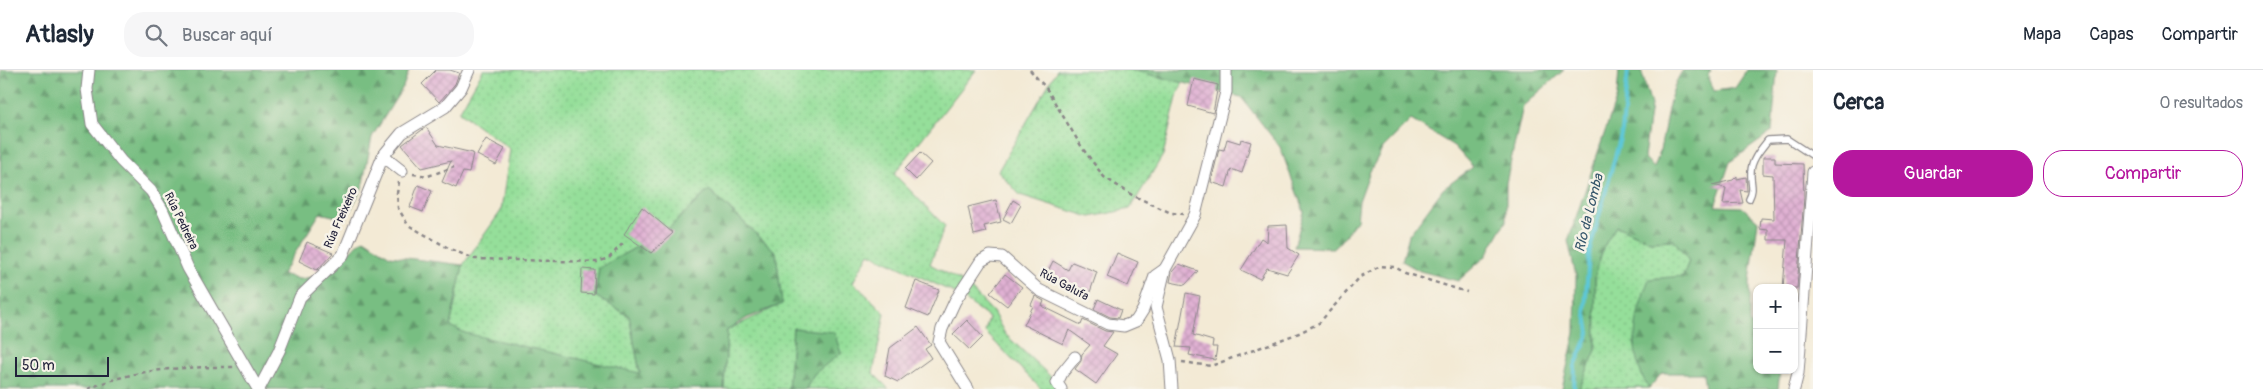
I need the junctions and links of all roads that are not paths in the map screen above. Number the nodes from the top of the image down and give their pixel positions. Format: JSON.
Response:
{"nodes":[{"id":1,"x":89,"y":70,"type":"edge"},
{"id":2,"x":469,"y":70,"type":"edge"},
{"id":3,"x":1226,"y":70,"type":"edge"},
{"id":4,"x":383,"y":156,"type":"junction"},
{"id":5,"x":1813,"y":156,"type":"edge"},
{"id":6,"x":402,"y":171,"type":"road end"},
{"id":7,"x":1813,"y":172,"type":"edge"},
{"id":8,"x":1749,"y":199,"type":"dead end"},
{"id":9,"x":1165,"y":269,"type":"junction"},
{"id":10,"x":1808,"y":324,"type":"edge"},
{"id":11,"x":1074,"y":357,"type":"dead end"},
{"id":12,"x":258,"y":389,"type":"edge"},
{"id":13,"x":968,"y":389,"type":"edge"},
{"id":14,"x":1061,"y":389,"type":"edge"},
{"id":15,"x":1172,"y":389,"type":"edge"},
{"id":16,"x":1794,"y":389,"type":"edge"}],
"edges":[{"from":1,"to":12,"type":"street","name":"Rúa Pedreira"},
{"from":2,"to":4,"type":"street","name":"Rúa Freixeiro"},
{"from":3,"to":9,"type":"street","name":"Rúa Galufa"},
{"from":4,"to":6,"type":"street"},
{"from":4,"to":12,"type":"street","name":"Rúa Freixeiro"},
{"from":5,"to":8,"type":"lane"},
{"from":7,"to":10,"type":"street"},
{"from":9,"to":13,"type":"street","name":"Rúa Galufa"},
{"from":9,"to":15,"type":"street","name":"Rúa Galufa"},
{"from":10,"to":16,"type":"street"},
{"from":11,"to":14,"type":"street"}]}
